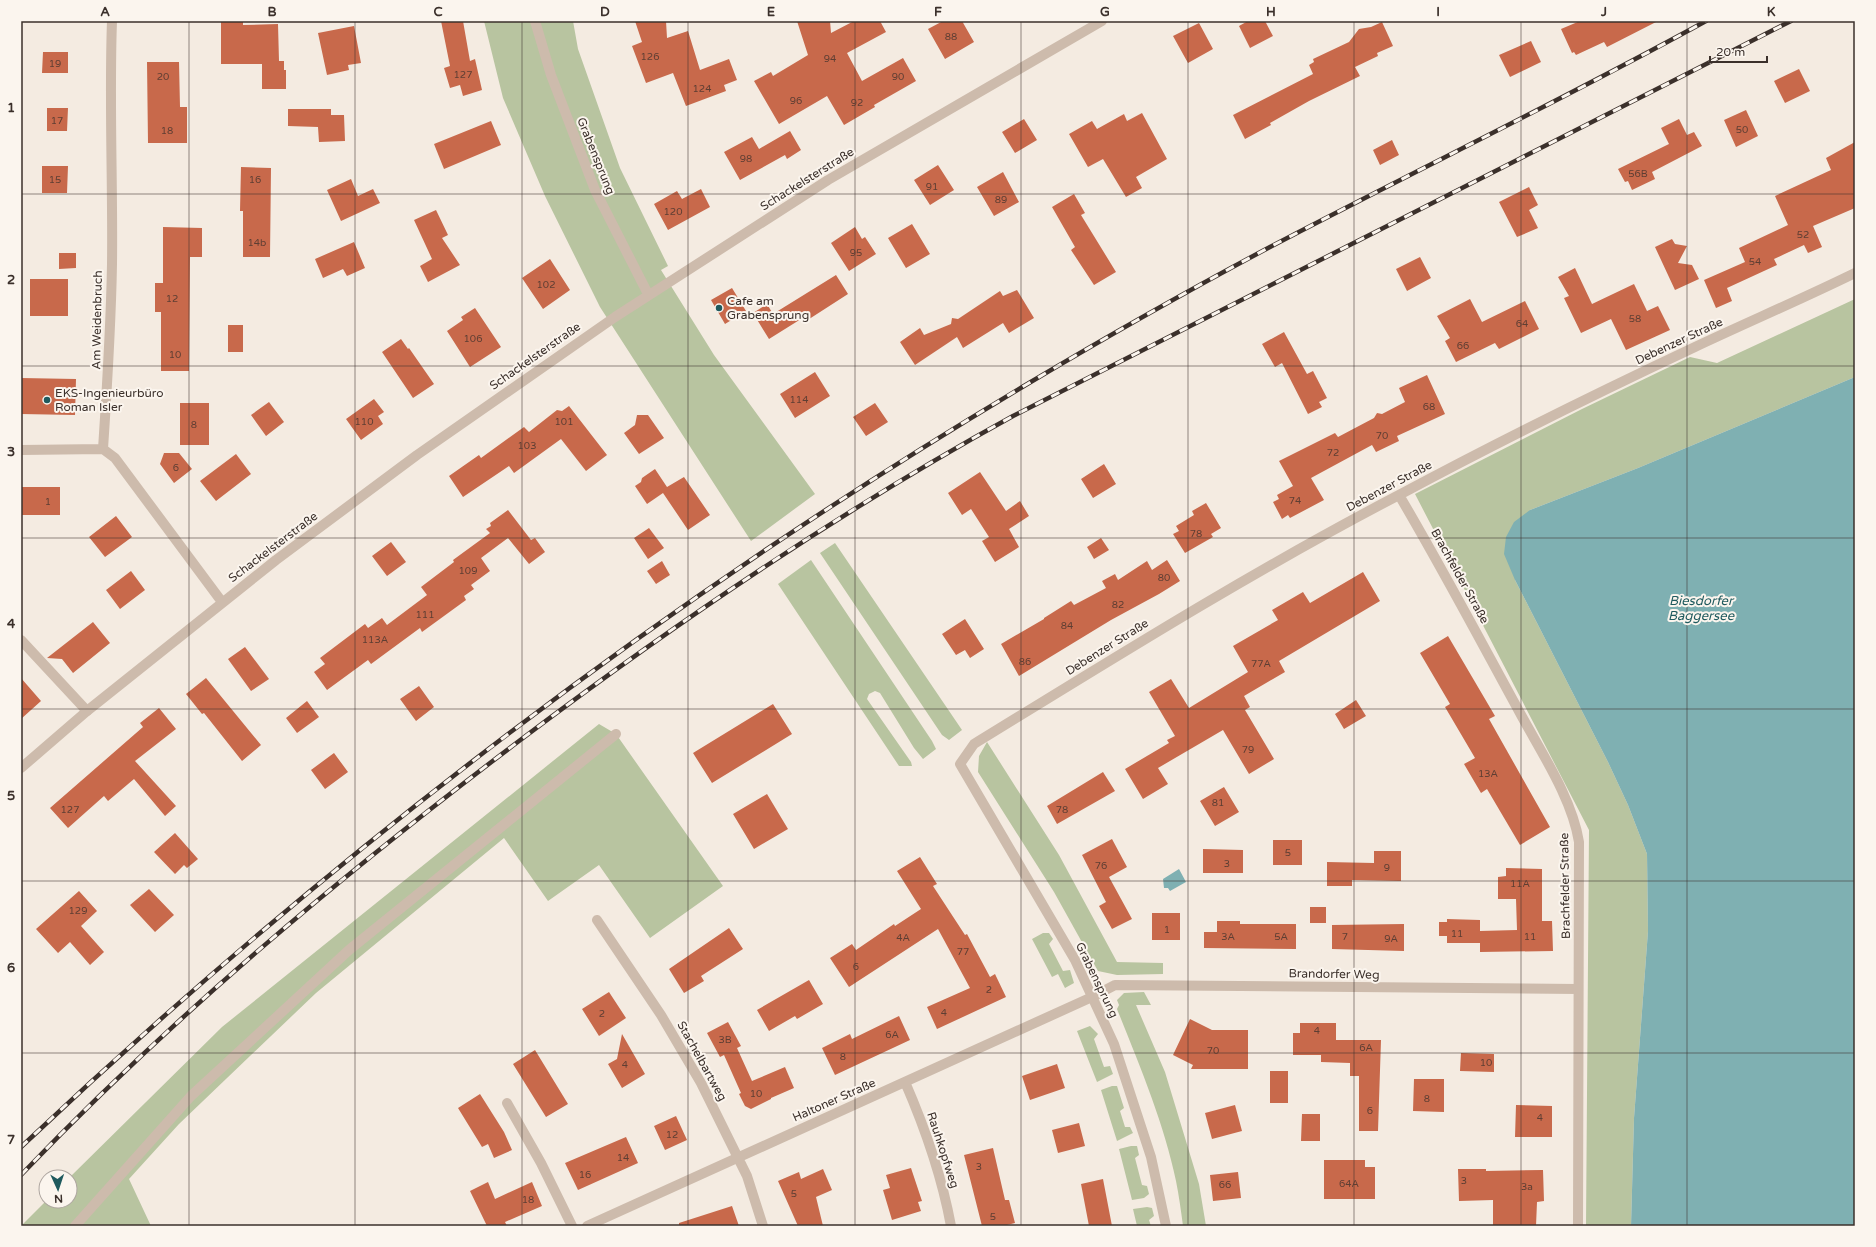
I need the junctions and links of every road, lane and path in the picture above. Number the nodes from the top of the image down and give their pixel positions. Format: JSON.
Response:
{"nodes":[{"id":1,"x":112,"y":21,"type":"edge"},
{"id":2,"x":535,"y":21,"type":"edge"},
{"id":3,"x":1102,"y":21,"type":"edge"},
{"id":4,"x":1091,"y":23,"type":"edge"},
{"id":5,"x":1855,"y":273,"type":"edge"},
{"id":6,"x":648,"y":294,"type":"junction"},
{"id":7,"x":103,"y":449,"type":"junction"},
{"id":8,"x":21,"y":450,"type":"edge"},
{"id":9,"x":1399,"y":495,"type":"junction"},
{"id":10,"x":222,"y":602,"type":"junction"},
{"id":11,"x":21,"y":640,"type":"edge"},
{"id":12,"x":87,"y":711,"type":"junction"},
{"id":13,"x":616,"y":734,"type":"dead end"},
{"id":14,"x":960,"y":764,"type":"joint"},
{"id":15,"x":21,"y":768,"type":"edge"},
{"id":16,"x":597,"y":920,"type":"dead end"},
{"id":17,"x":1578,"y":989,"type":"junction"},
{"id":18,"x":1092,"y":997,"type":"junction"},
{"id":19,"x":905,"y":1082,"type":"junction"},
{"id":20,"x":507,"y":1103,"type":"dead end"},
{"id":21,"x":738,"y":1157,"type":"junction"},
{"id":22,"x":74,"y":1226,"type":"edge"},
{"id":23,"x":572,"y":1226,"type":"edge"},
{"id":24,"x":587,"y":1226,"type":"edge"},
{"id":25,"x":763,"y":1226,"type":"edge"},
{"id":26,"x":952,"y":1226,"type":"edge"},
{"id":27,"x":1166,"y":1226,"type":"edge"},
{"id":28,"x":1578,"y":1226,"type":"edge"}],
"edges":[{"from":1,"to":7,"type":"street","name":"Am Weidenbruch"},
{"from":2,"to":6,"type":"street","name":"Grabensprung"},
{"from":3,"to":4,"type":"street","name":"Schackelsterstraße"},
{"from":4,"to":6,"type":"street","name":"Schackelsterstraße"},
{"from":5,"to":9,"type":"street","name":"Debenzer Straße"},
{"from":6,"to":10,"type":"street","name":"Schackelsterstraße"},
{"from":7,"to":8,"type":"street"},
{"from":7,"to":10,"type":"street"},
{"from":9,"to":14,"type":"street","name":"Debenzer Straße"},
{"from":9,"to":17,"type":"street","name":"Brachfelder Straße"},
{"from":10,"to":12,"type":"street","name":"Schackelsterstraße"},
{"from":11,"to":12,"type":"street"},
{"from":12,"to":15,"type":"street","name":"Schackelsterstraße"},
{"from":13,"to":22,"type":"street"},
{"from":14,"to":18,"type":"street","name":"Grabensprung"},
{"from":16,"to":21,"type":"street","name":"Stachelbartweg"},
{"from":17,"to":18,"type":"street","name":"Brandorfer Weg"},
{"from":17,"to":28,"type":"street","name":"Brachfelder Straße"},
{"from":18,"to":19,"type":"street","name":"Haltoner Straße"},
{"from":18,"to":27,"type":"street","name":"Grabensprung"},
{"from":19,"to":21,"type":"street","name":"Haltoner Straße"},
{"from":19,"to":26,"type":"street","name":"Rauhkopfweg"},
{"from":20,"to":23,"type":"street"},
{"from":21,"to":24,"type":"street","name":"Haltoner Straße"},
{"from":21,"to":25,"type":"street","name":"Stachelbartweg"}]}
